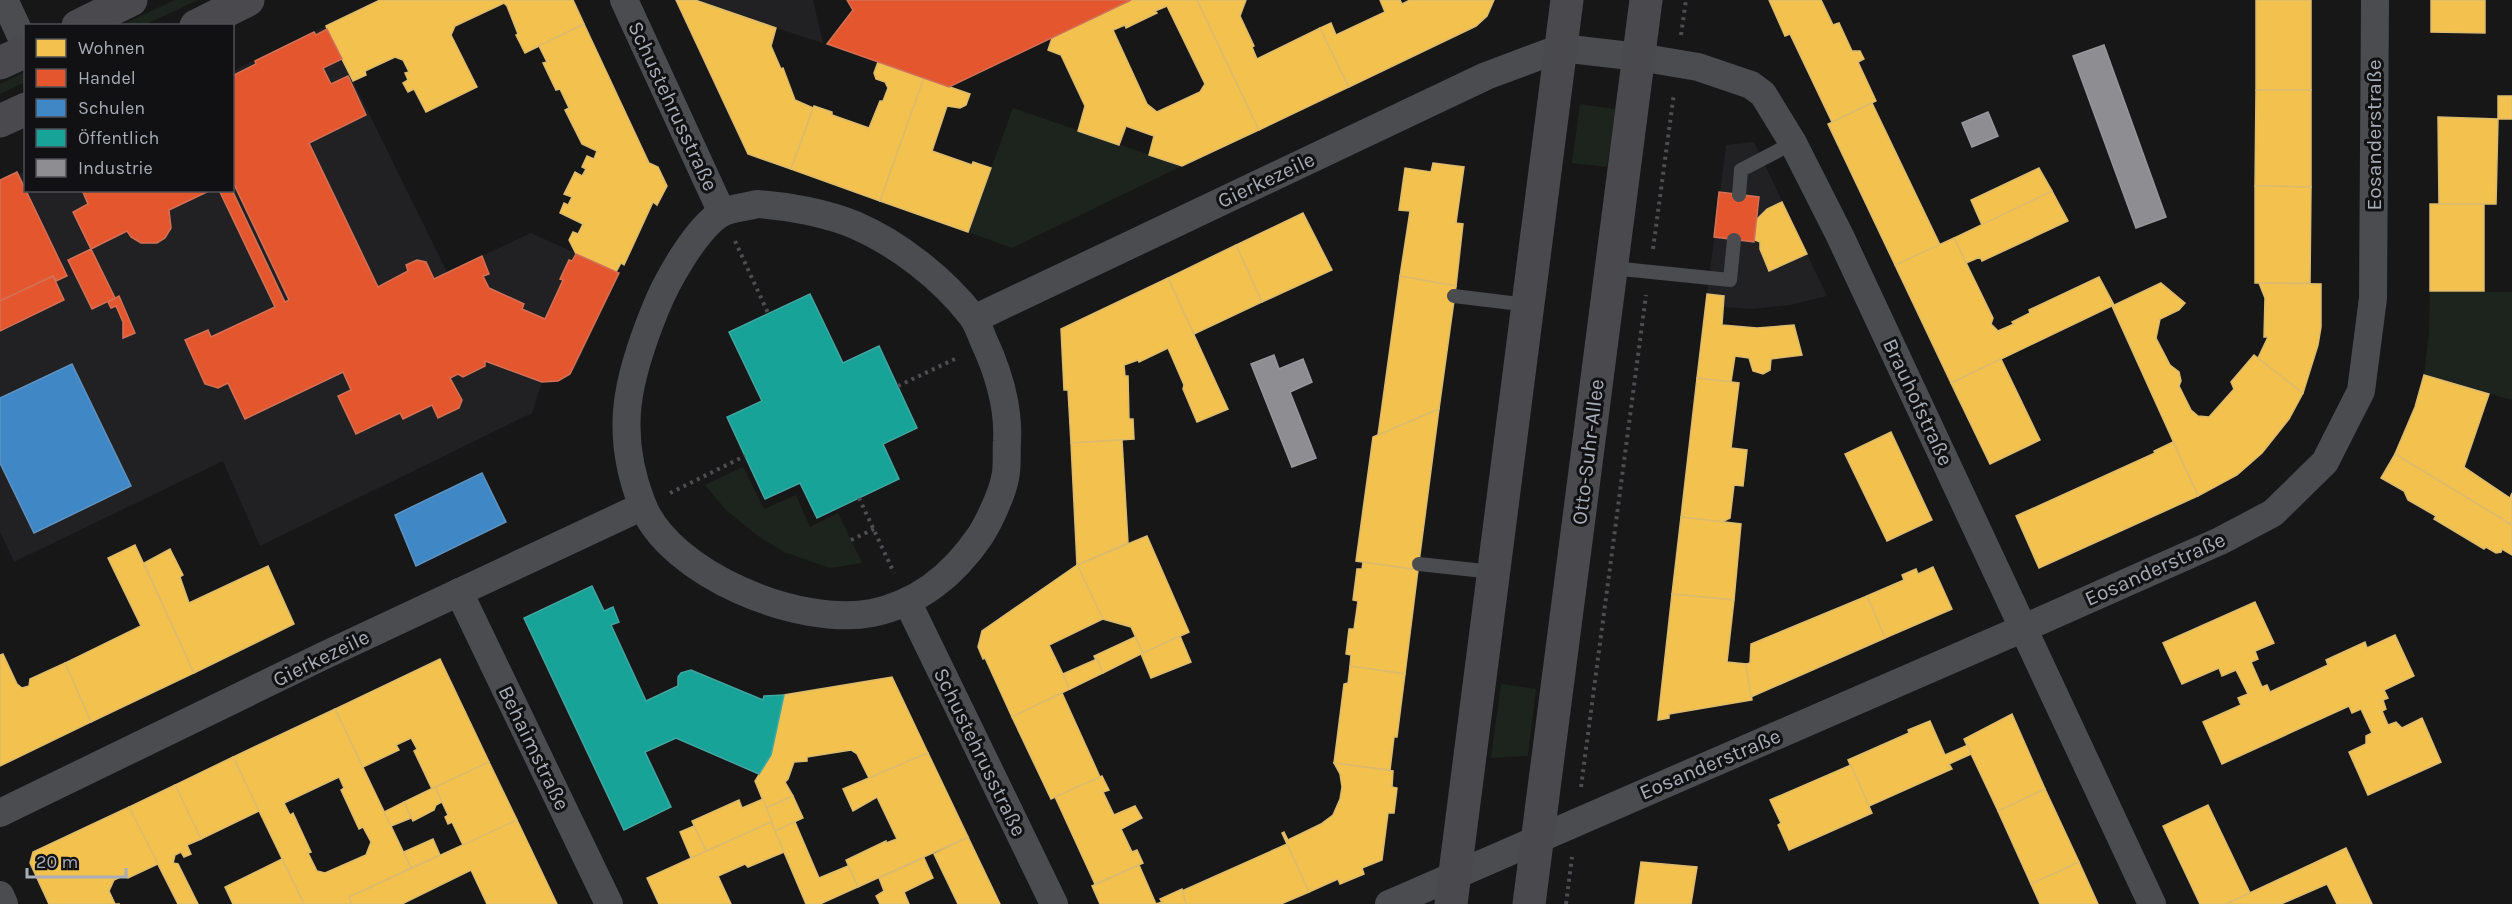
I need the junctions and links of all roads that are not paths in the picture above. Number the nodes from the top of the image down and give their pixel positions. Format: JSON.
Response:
{"nodes":[{"id":1,"x":131,"y":0,"type":"edge"},
{"id":2,"x":248,"y":0,"type":"edge"},
{"id":3,"x":624,"y":0,"type":"edge"},
{"id":4,"x":1567,"y":0,"type":"edge"},
{"id":5,"x":1646,"y":0,"type":"edge"},
{"id":6,"x":2375,"y":0,"type":"edge"},
{"id":7,"x":0,"y":5,"type":"edge"},
{"id":8,"x":82,"y":24,"type":"edge"},
{"id":9,"x":200,"y":24,"type":"edge"},
{"id":10,"x":24,"y":44,"type":"edge"},
{"id":11,"x":1560,"y":48,"type":"junction"},
{"id":12,"x":24,"y":50,"type":"edge"},
{"id":13,"x":1639,"y":57,"type":"junction"},
{"id":14,"x":0,"y":63,"type":"edge"},
{"id":15,"x":24,"y":110,"type":"edge"},
{"id":16,"x":0,"y":121,"type":"edge"},
{"id":17,"x":1793,"y":143,"type":"junction"},
{"id":18,"x":1739,"y":195,"type":"dead end"},
{"id":19,"x":722,"y":213,"type":"junction"},
{"id":20,"x":1734,"y":240,"type":"dead end"},
{"id":21,"x":1612,"y":268,"type":"junction"},
{"id":22,"x":1454,"y":296,"type":"dead end"},
{"id":23,"x":1528,"y":305,"type":"junction"},
{"id":24,"x":974,"y":319,"type":"junction"},
{"id":25,"x":643,"y":506,"type":"junction"},
{"id":26,"x":1419,"y":564,"type":"dead end"},
{"id":27,"x":1493,"y":572,"type":"junction"},
{"id":28,"x":459,"y":592,"type":"junction"},
{"id":29,"x":907,"y":601,"type":"junction"},
{"id":30,"x":2024,"y":628,"type":"junction"},
{"id":31,"x":0,"y":813,"type":"edge"},
{"id":32,"x":1537,"y":839,"type":"junction"},
{"id":33,"x":1453,"y":890,"type":"edge"},
{"id":34,"x":0,"y":895,"type":"edge"},
{"id":35,"x":4,"y":904,"type":"edge"},
{"id":36,"x":609,"y":904,"type":"edge"},
{"id":37,"x":1054,"y":904,"type":"edge"},
{"id":38,"x":1389,"y":904,"type":"edge"},
{"id":39,"x":1529,"y":904,"type":"edge"},
{"id":40,"x":2152,"y":904,"type":"edge"}],
"edges":[{"from":1,"to":8,"type":"main road"},
{"from":2,"to":9,"type":"main road"},
{"from":3,"to":19,"type":"street","name":"Schustehrusstraße"},
{"from":4,"to":11,"type":"main road"},
{"from":5,"to":13,"type":"main road","name":"Otto-Suhr-Allee"},
{"from":6,"to":30,"type":"street","name":"Eosanderstraße"},
{"from":7,"to":10,"type":"street"},
{"from":11,"to":13,"type":"street","name":"Brauhofstraße"},
{"from":11,"to":23,"type":"main road"},
{"from":11,"to":24,"type":"street","name":"Gierkezeile"},
{"from":12,"to":14,"type":"main road"},
{"from":13,"to":17,"type":"street","name":"Brauhofstraße"},
{"from":13,"to":21,"type":"main road","name":"Otto-Suhr-Allee"},
{"from":15,"to":16,"type":"main road"},
{"from":17,"to":18,"type":"lane"},
{"from":17,"to":30,"type":"street","name":"Brauhofstraße"},
{"from":19,"to":24,"type":"street"},
{"from":19,"to":25,"type":"street"},
{"from":20,"to":21,"type":"lane"},
{"from":21,"to":32,"type":"main road","name":"Otto-Suhr-Allee"},
{"from":22,"to":23,"type":"lane"},
{"from":23,"to":27,"type":"main road"},
{"from":24,"to":29,"type":"street"},
{"from":25,"to":28,"type":"street","name":"Gierkezeile"},
{"from":25,"to":29,"type":"street"},
{"from":26,"to":27,"type":"lane"},
{"from":27,"to":33,"type":"main road"},
{"from":28,"to":31,"type":"street","name":"Gierkezeile"},
{"from":28,"to":36,"type":"street","name":"Behaimstraße"},
{"from":29,"to":37,"type":"street","name":"Schustehrusstraße"},
{"from":30,"to":32,"type":"street","name":"Eosanderstraße"},
{"from":30,"to":40,"type":"street","name":"Brauhofstraße"},
{"from":32,"to":33,"type":"street","name":"Eosanderstraße"},
{"from":32,"to":39,"type":"main road","name":"Otto-Suhr-Allee"},
{"from":33,"to":38,"type":"street","name":"Eosanderstraße"},
{"from":34,"to":35,"type":"street"}]}
